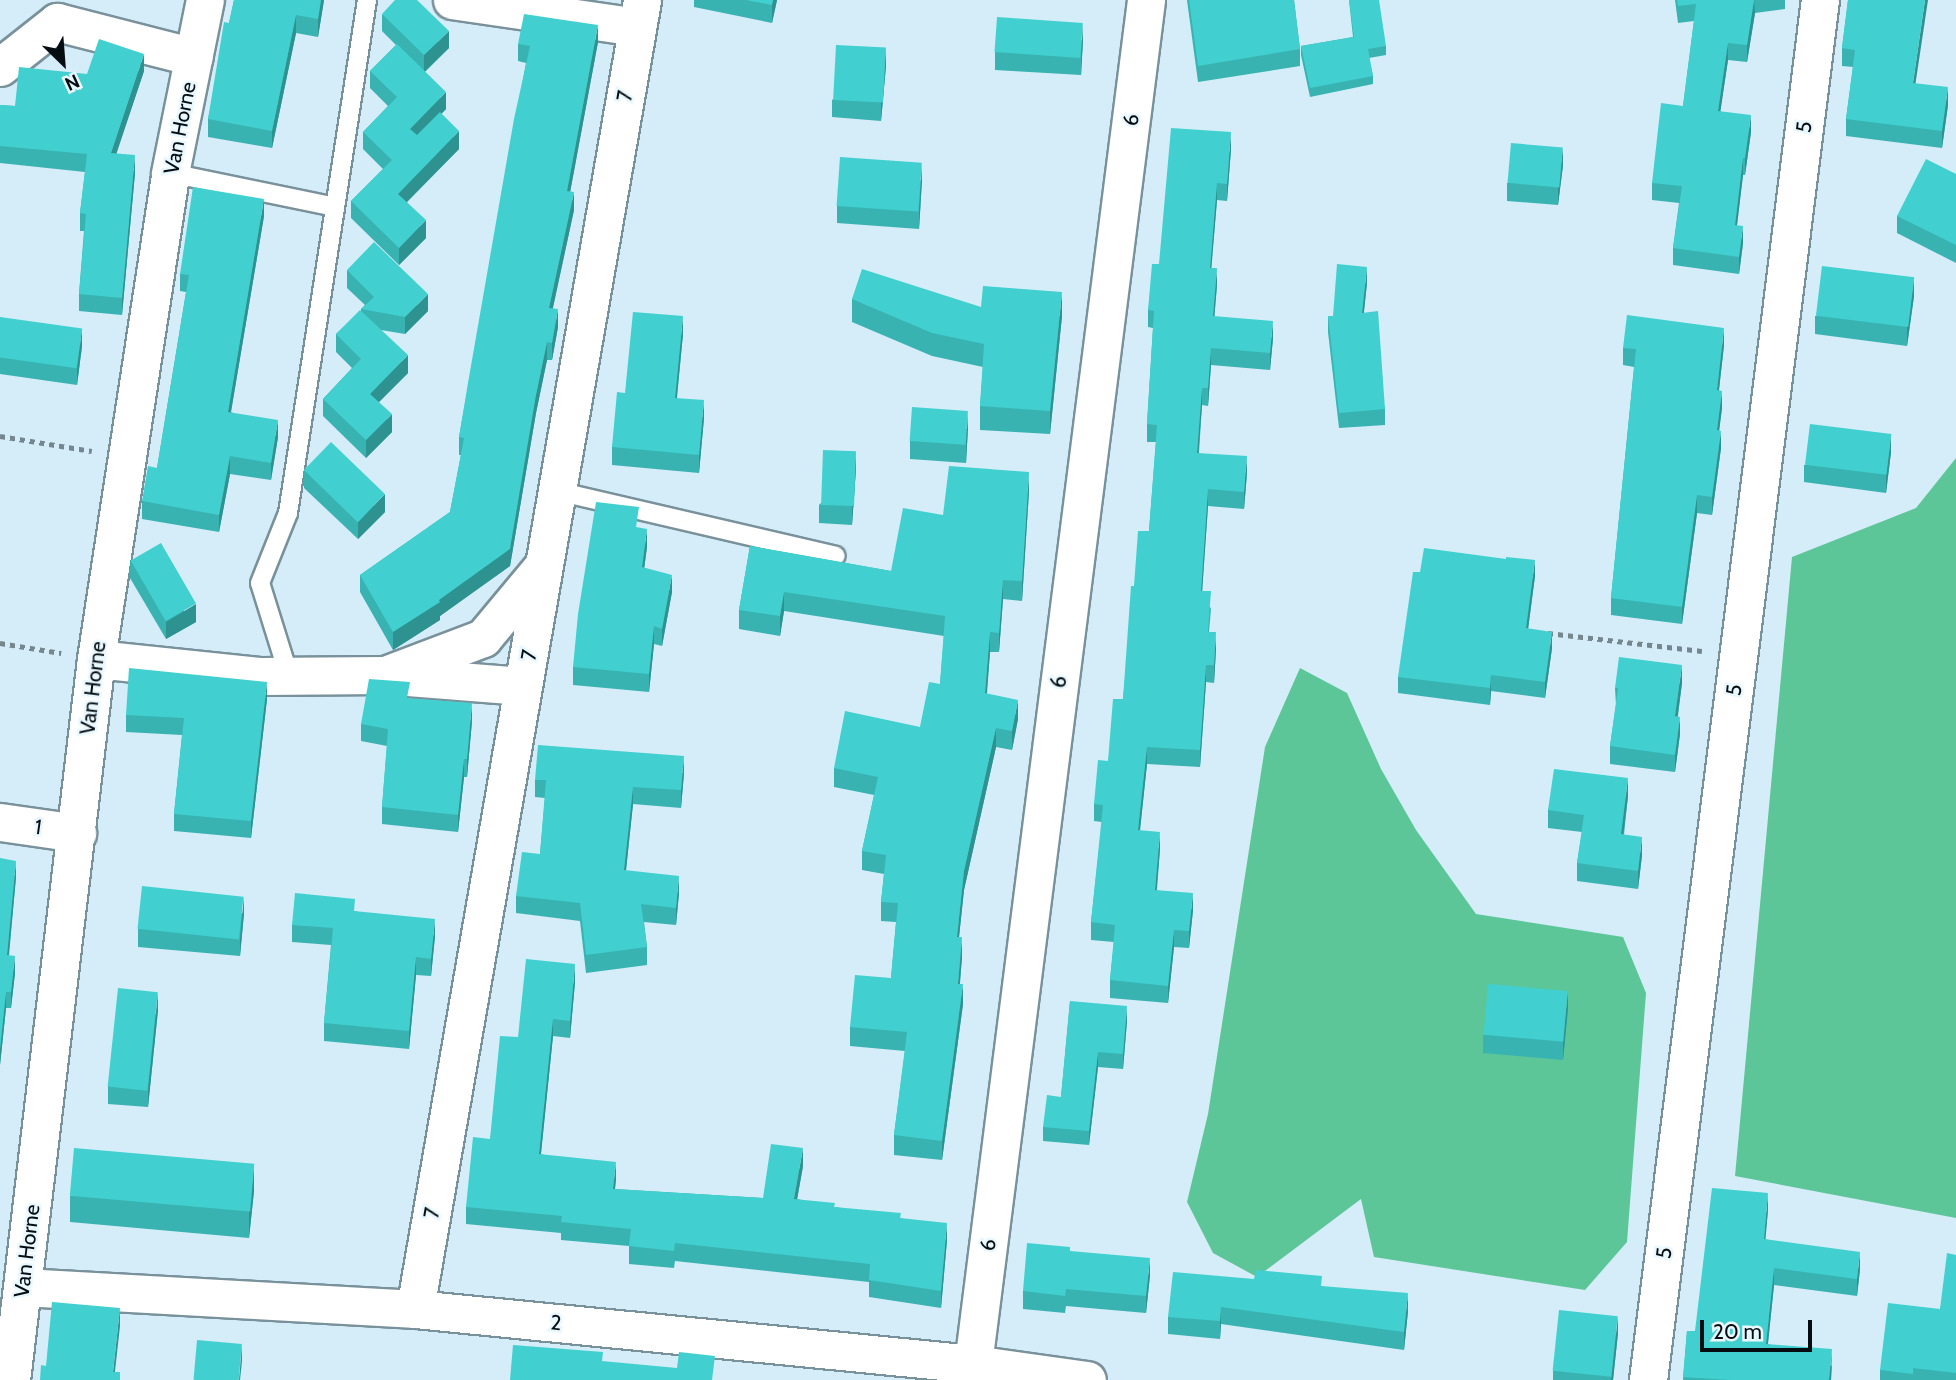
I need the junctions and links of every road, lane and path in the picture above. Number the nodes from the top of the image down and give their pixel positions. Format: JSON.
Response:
{"nodes":[{"id":1,"x":205,"y":0,"type":"edge"},
{"id":2,"x":367,"y":0,"type":"edge"},
{"id":3,"x":452,"y":0,"type":"edge"},
{"id":4,"x":1146,"y":0,"type":"edge"},
{"id":5,"x":1820,"y":0,"type":"edge"},
{"id":6,"x":639,"y":13,"type":"edge"},
{"id":7,"x":194,"y":57,"type":"junction"},
{"id":8,"x":0,"y":67,"type":"edge"},
{"id":9,"x":170,"y":173,"type":"junction"},
{"id":10,"x":335,"y":207,"type":"junction"},
{"id":11,"x":0,"y":436,"type":"edge"},
{"id":12,"x":127,"y":457,"type":"junction"},
{"id":13,"x":557,"y":491,"type":"junction"},
{"id":14,"x":836,"y":556,"type":"dead end"},
{"id":15,"x":544,"y":565,"type":"junction"},
{"id":16,"x":1538,"y":632,"type":"edge"},
{"id":17,"x":0,"y":643,"type":"edge"},
{"id":18,"x":1738,"y":655,"type":"junction"},
{"id":19,"x":96,"y":659,"type":"junction"},
{"id":20,"x":385,"y":675,"type":"junction"},
{"id":21,"x":289,"y":676,"type":"junction"},
{"id":22,"x":523,"y":686,"type":"junction"},
{"id":23,"x":0,"y":822,"type":"edge"},
{"id":24,"x":77,"y":833,"type":"junction"},
{"id":25,"x":23,"y":1287,"type":"junction"},
{"id":26,"x":415,"y":1309,"type":"junction"},
{"id":27,"x":8,"y":1323,"type":"edge"},
{"id":28,"x":973,"y":1364,"type":"junction"},
{"id":29,"x":11,"y":1380,"type":"edge"},
{"id":30,"x":1087,"y":1380,"type":"edge"},
{"id":31,"x":1648,"y":1380,"type":"edge"}],
"edges":[{"from":1,"to":7,"type":"street","name":"Van Horne"},
{"from":2,"to":10,"type":"lane"},
{"from":3,"to":6,"type":"street"},
{"from":4,"to":28,"type":"street","name":"6"},
{"from":5,"to":18,"type":"street","name":"5"},
{"from":6,"to":13,"type":"street","name":"7"},
{"from":7,"to":8,"type":"street"},
{"from":7,"to":9,"type":"street","name":"Van Horne"},
{"from":9,"to":10,"type":"lane"},
{"from":9,"to":12,"type":"street","name":"Van Horne"},
{"from":10,"to":21,"type":"lane"},
{"from":11,"to":12,"type":"path"},
{"from":12,"to":19,"type":"street","name":"Van Horne"},
{"from":13,"to":14,"type":"lane"},
{"from":13,"to":15,"type":"street","name":"7"},
{"from":15,"to":20,"type":"street"},
{"from":15,"to":22,"type":"street","name":"7"},
{"from":16,"to":18,"type":"path"},
{"from":17,"to":19,"type":"path"},
{"from":18,"to":31,"type":"street","name":"5"},
{"from":19,"to":21,"type":"street"},
{"from":19,"to":24,"type":"street","name":"Van Horne"},
{"from":20,"to":21,"type":"street"},
{"from":20,"to":22,"type":"street"},
{"from":22,"to":26,"type":"street","name":"7"},
{"from":23,"to":24,"type":"street","name":"1"},
{"from":24,"to":25,"type":"street","name":"Van Horne"},
{"from":25,"to":26,"type":"street","name":"2"},
{"from":25,"to":27,"type":"street","name":"Van Horne"},
{"from":26,"to":28,"type":"street","name":"2"},
{"from":27,"to":29,"type":"street","name":"Van Horne"},
{"from":28,"to":30,"type":"street","name":"2"}]}
